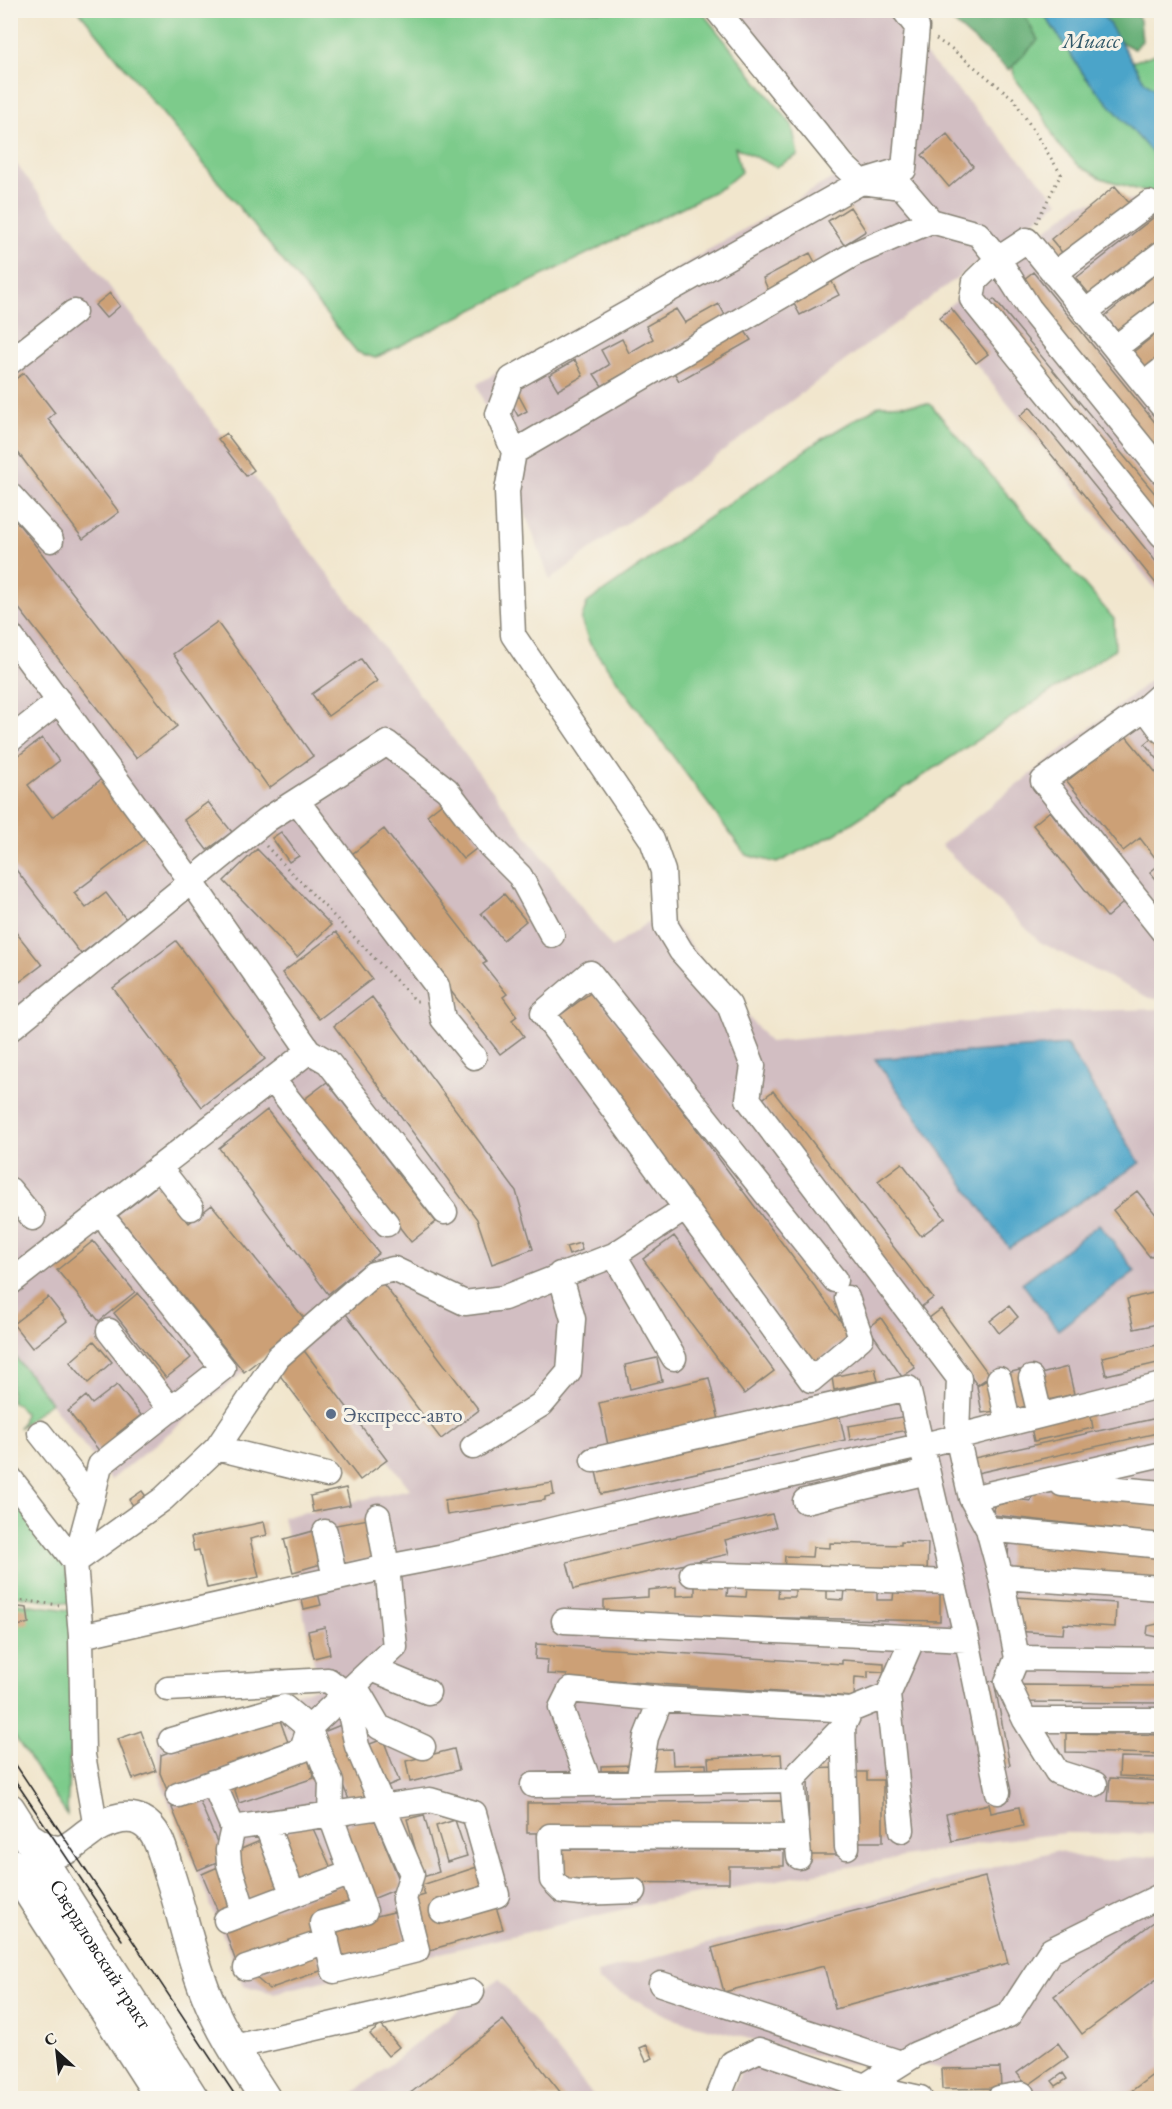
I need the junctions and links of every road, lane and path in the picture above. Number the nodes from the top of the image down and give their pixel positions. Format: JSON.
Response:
{"nodes":[{"id":1,"x":717,"y":10,"type":"edge"},
{"id":2,"x":911,"y":19,"type":"edge"},
{"id":3,"x":861,"y":182,"type":"junction"},
{"id":4,"x":1149,"y":203,"type":"dead end"},
{"id":5,"x":931,"y":221,"type":"junction"},
{"id":6,"x":1027,"y":240,"type":"junction"},
{"id":7,"x":1161,"y":253,"type":"edge"},
{"id":8,"x":998,"y":259,"type":"junction"},
{"id":9,"x":1054,"y":274,"type":"junction"},
{"id":10,"x":74,"y":312,"type":"dead end"},
{"id":11,"x":1085,"y":312,"type":"junction"},
{"id":12,"x":1161,"y":312,"type":"edge"},
{"id":13,"x":1115,"y":348,"type":"junction"},
{"id":14,"x":10,"y":362,"type":"edge"},
{"id":15,"x":1153,"y":377,"type":"edge"},
{"id":16,"x":1161,"y":406,"type":"edge"},
{"id":17,"x":514,"y":452,"type":"junction"},
{"id":18,"x":1161,"y":472,"type":"edge"},
{"id":19,"x":10,"y":495,"type":"edge"},
{"id":20,"x":1161,"y":535,"type":"edge"},
{"id":21,"x":51,"y":540,"type":"dead end"},
{"id":22,"x":10,"y":635,"type":"edge"},
{"id":23,"x":1153,"y":700,"type":"edge"},
{"id":24,"x":59,"y":701,"type":"junction"},
{"id":25,"x":1161,"y":731,"type":"edge"},
{"id":26,"x":10,"y":740,"type":"edge"},
{"id":27,"x":297,"y":801,"type":"junction"},
{"id":28,"x":252,"y":832,"type":"junction"},
{"id":29,"x":192,"y":881,"type":"junction"},
{"id":30,"x":1161,"y":930,"type":"edge"},
{"id":31,"x":552,"y":935,"type":"dead end"},
{"id":32,"x":440,"y":1004,"type":"junction"},
{"id":33,"x":10,"y":1029,"type":"edge"},
{"id":34,"x":309,"y":1051,"type":"junction"},
{"id":35,"x":474,"y":1057,"type":"dead end"},
{"id":36,"x":272,"y":1079,"type":"junction"},
{"id":37,"x":159,"y":1167,"type":"junction"},
{"id":38,"x":10,"y":1190,"type":"edge"},
{"id":39,"x":191,"y":1208,"type":"dead end"},
{"id":40,"x":686,"y":1208,"type":"junction"},
{"id":41,"x":445,"y":1212,"type":"dead end"},
{"id":42,"x":33,"y":1218,"type":"dead end"},
{"id":43,"x":387,"y":1224,"type":"dead end"},
{"id":44,"x":110,"y":1226,"type":"dead end"},
{"id":45,"x":614,"y":1255,"type":"junction"},
{"id":46,"x":560,"y":1274,"type":"junction"},
{"id":47,"x":10,"y":1283,"type":"edge"},
{"id":48,"x":109,"y":1331,"type":"dead end"},
{"id":49,"x":674,"y":1358,"type":"dead end"},
{"id":50,"x":1031,"y":1378,"type":"dead end"},
{"id":51,"x":999,"y":1379,"type":"dead end"},
{"id":52,"x":1161,"y":1385,"type":"edge"},
{"id":53,"x":171,"y":1410,"type":"junction"},
{"id":54,"x":1040,"y":1415,"type":"junction"},
{"id":55,"x":1008,"y":1423,"type":"junction"},
{"id":56,"x":39,"y":1433,"type":"dead end"},
{"id":57,"x":957,"y":1436,"type":"junction"},
{"id":58,"x":920,"y":1446,"type":"junction"},
{"id":59,"x":473,"y":1447,"type":"dead end"},
{"id":60,"x":218,"y":1448,"type":"junction"},
{"id":61,"x":1161,"y":1454,"type":"edge"},
{"id":62,"x":593,"y":1460,"type":"dead end"},
{"id":63,"x":927,"y":1472,"type":"junction"},
{"id":64,"x":327,"y":1475,"type":"dead end"},
{"id":65,"x":10,"y":1478,"type":"edge"},
{"id":66,"x":1042,"y":1483,"type":"junction"},
{"id":67,"x":1161,"y":1494,"type":"edge"},
{"id":68,"x":971,"y":1498,"type":"junction"},
{"id":69,"x":92,"y":1499,"type":"junction"},
{"id":70,"x":805,"y":1501,"type":"dead end"},
{"id":71,"x":378,"y":1516,"type":"dead end"},
{"id":72,"x":988,"y":1529,"type":"junction"},
{"id":73,"x":325,"y":1532,"type":"dead end"},
{"id":74,"x":1161,"y":1546,"type":"edge"},
{"id":75,"x":75,"y":1562,"type":"junction"},
{"id":76,"x":387,"y":1567,"type":"junction"},
{"id":77,"x":692,"y":1574,"type":"dead end"},
{"id":78,"x":335,"y":1578,"type":"junction"},
{"id":79,"x":1001,"y":1578,"type":"junction"},
{"id":80,"x":953,"y":1582,"type":"junction"},
{"id":81,"x":1161,"y":1588,"type":"edge"},
{"id":82,"x":10,"y":1599,"type":"edge"},
{"id":83,"x":79,"y":1608,"type":"junction"},
{"id":84,"x":564,"y":1621,"type":"dead end"},
{"id":85,"x":81,"y":1636,"type":"junction"},
{"id":86,"x":913,"y":1638,"type":"junction"},
{"id":87,"x":967,"y":1640,"type":"junction"},
{"id":88,"x":1017,"y":1658,"type":"junction"},
{"id":89,"x":1161,"y":1660,"type":"edge"},
{"id":90,"x":372,"y":1669,"type":"junction"},
{"id":91,"x":168,"y":1689,"type":"dead end"},
{"id":92,"x":350,"y":1690,"type":"junction"},
{"id":93,"x":428,"y":1692,"type":"dead end"},
{"id":94,"x":888,"y":1695,"type":"junction"},
{"id":95,"x":661,"y":1699,"type":"junction"},
{"id":96,"x":847,"y":1719,"type":"junction"},
{"id":97,"x":1025,"y":1720,"type":"junction"},
{"id":98,"x":1161,"y":1720,"type":"edge"},
{"id":99,"x":309,"y":1728,"type":"junction"},
{"id":100,"x":171,"y":1740,"type":"dead end"},
{"id":101,"x":423,"y":1747,"type":"dead end"},
{"id":102,"x":792,"y":1780,"type":"junction"},
{"id":103,"x":213,"y":1782,"type":"junction"},
{"id":104,"x":638,"y":1783,"type":"junction"},
{"id":105,"x":591,"y":1784,"type":"junction"},
{"id":106,"x":1095,"y":1784,"type":"dead end"},
{"id":107,"x":533,"y":1785,"type":"dead end"},
{"id":108,"x":998,"y":1792,"type":"dead end"},
{"id":109,"x":178,"y":1795,"type":"dead end"},
{"id":110,"x":384,"y":1807,"type":"junction"},
{"id":111,"x":10,"y":1809,"type":"edge"},
{"id":112,"x":330,"y":1814,"type":"junction"},
{"id":113,"x":266,"y":1824,"type":"junction"},
{"id":114,"x":96,"y":1828,"type":"junction"},
{"id":115,"x":233,"y":1828,"type":"junction"},
{"id":116,"x":902,"y":1830,"type":"dead end"},
{"id":117,"x":30,"y":1839,"type":"junction"},
{"id":118,"x":847,"y":1847,"type":"dead end"},
{"id":119,"x":71,"y":1848,"type":"junction"},
{"id":120,"x":10,"y":1863,"type":"edge"},
{"id":121,"x":351,"y":1873,"type":"junction"},
{"id":122,"x":634,"y":1891,"type":"dead end"},
{"id":123,"x":1161,"y":1894,"type":"edge"},
{"id":124,"x":293,"y":1895,"type":"junction"},
{"id":125,"x":404,"y":1899,"type":"junction"},
{"id":126,"x":71,"y":1904,"type":"junction"},
{"id":127,"x":365,"y":1911,"type":"junction"},
{"id":128,"x":442,"y":1911,"type":"dead end"},
{"id":129,"x":327,"y":1941,"type":"junction"},
{"id":130,"x":246,"y":1968,"type":"dead end"},
{"id":131,"x":661,"y":1984,"type":"dead end"},
{"id":132,"x":472,"y":1992,"type":"dead end"},
{"id":133,"x":234,"y":2047,"type":"junction"},
{"id":134,"x":901,"y":2063,"type":"junction"},
{"id":135,"x":865,"y":2086,"type":"junction"},
{"id":136,"x":161,"y":2098,"type":"edge"},
{"id":137,"x":194,"y":2098,"type":"edge"},
{"id":138,"x":265,"y":2098,"type":"edge"},
{"id":139,"x":718,"y":2098,"type":"edge"},
{"id":140,"x":920,"y":2098,"type":"edge"}],
"edges":[{"from":1,"to":3,"type":"lane"},
{"from":2,"to":3,"type":"lane"},
{"from":2,"to":6,"type":"path"},
{"from":3,"to":5,"type":"lane"},
{"from":3,"to":17,"type":"lane"},
{"from":4,"to":9,"type":"lane"},
{"from":5,"to":8,"type":"lane"},
{"from":5,"to":17,"type":"lane"},
{"from":6,"to":8,"type":"lane"},
{"from":6,"to":9,"type":"lane"},
{"from":7,"to":11,"type":"lane"},
{"from":8,"to":18,"type":"lane"},
{"from":8,"to":20,"type":"lane"},
{"from":9,"to":11,"type":"lane"},
{"from":10,"to":14,"type":"lane"},
{"from":11,"to":13,"type":"lane"},
{"from":12,"to":13,"type":"lane"},
{"from":13,"to":15,"type":"lane"},
{"from":15,"to":16,"type":"lane"},
{"from":17,"to":57,"type":"lane"},
{"from":19,"to":21,"type":"lane"},
{"from":22,"to":24,"type":"lane"},
{"from":23,"to":25,"type":"lane"},
{"from":23,"to":30,"type":"lane"},
{"from":24,"to":26,"type":"lane"},
{"from":24,"to":29,"type":"lane"},
{"from":27,"to":28,"type":"lane"},
{"from":27,"to":31,"type":"lane"},
{"from":27,"to":32,"type":"lane"},
{"from":28,"to":29,"type":"lane"},
{"from":28,"to":32,"type":"path"},
{"from":29,"to":33,"type":"lane"},
{"from":29,"to":34,"type":"lane"},
{"from":32,"to":35,"type":"lane"},
{"from":34,"to":36,"type":"lane"},
{"from":34,"to":41,"type":"lane"},
{"from":36,"to":37,"type":"lane"},
{"from":36,"to":43,"type":"lane"},
{"from":37,"to":39,"type":"lane"},
{"from":37,"to":47,"type":"lane"},
{"from":38,"to":42,"type":"lane"},
{"from":40,"to":40,"type":"lane"},
{"from":40,"to":45,"type":"lane"},
{"from":44,"to":53,"type":"lane"},
{"from":45,"to":46,"type":"lane"},
{"from":45,"to":49,"type":"lane"},
{"from":46,"to":59,"type":"lane"},
{"from":46,"to":60,"type":"lane"},
{"from":48,"to":53,"type":"lane"},
{"from":50,"to":54,"type":"lane"},
{"from":51,"to":55,"type":"lane"},
{"from":52,"to":54,"type":"lane"},
{"from":53,"to":69,"type":"lane"},
{"from":54,"to":55,"type":"lane"},
{"from":55,"to":57,"type":"lane"},
{"from":56,"to":69,"type":"lane"},
{"from":57,"to":58,"type":"lane"},
{"from":57,"to":68,"type":"lane"},
{"from":58,"to":62,"type":"lane"},
{"from":58,"to":63,"type":"lane"},
{"from":58,"to":76,"type":"lane"},
{"from":60,"to":64,"type":"lane"},
{"from":60,"to":75,"type":"lane"},
{"from":61,"to":66,"type":"lane"},
{"from":63,"to":70,"type":"lane"},
{"from":63,"to":80,"type":"lane"},
{"from":65,"to":75,"type":"lane"},
{"from":66,"to":67,"type":"lane"},
{"from":66,"to":68,"type":"lane"},
{"from":68,"to":72,"type":"lane"},
{"from":69,"to":75,"type":"lane"},
{"from":71,"to":76,"type":"lane"},
{"from":72,"to":74,"type":"lane"},
{"from":72,"to":79,"type":"lane"},
{"from":73,"to":78,"type":"lane"},
{"from":75,"to":83,"type":"lane"},
{"from":76,"to":78,"type":"lane"},
{"from":76,"to":90,"type":"lane"},
{"from":77,"to":80,"type":"lane"},
{"from":78,"to":85,"type":"lane"},
{"from":79,"to":81,"type":"lane"},
{"from":79,"to":88,"type":"lane"},
{"from":80,"to":87,"type":"lane"},
{"from":82,"to":83,"type":"path"},
{"from":83,"to":85,"type":"lane"},
{"from":84,"to":86,"type":"lane"},
{"from":85,"to":114,"type":"lane"},
{"from":86,"to":87,"type":"lane"},
{"from":86,"to":94,"type":"lane"},
{"from":87,"to":108,"type":"lane"},
{"from":88,"to":89,"type":"lane"},
{"from":88,"to":97,"type":"lane"},
{"from":90,"to":92,"type":"lane"},
{"from":90,"to":93,"type":"lane"},
{"from":91,"to":92,"type":"lane"},
{"from":92,"to":99,"type":"lane"},
{"from":92,"to":101,"type":"lane"},
{"from":92,"to":110,"type":"lane"},
{"from":94,"to":96,"type":"lane"},
{"from":94,"to":116,"type":"lane"},
{"from":95,"to":96,"type":"lane"},
{"from":95,"to":104,"type":"lane"},
{"from":95,"to":105,"type":"lane"},
{"from":96,"to":102,"type":"lane"},
{"from":96,"to":118,"type":"lane"},
{"from":97,"to":98,"type":"lane"},
{"from":97,"to":106,"type":"lane"},
{"from":99,"to":100,"type":"lane"},
{"from":99,"to":103,"type":"lane"},
{"from":99,"to":112,"type":"lane"},
{"from":102,"to":104,"type":"lane"},
{"from":102,"to":122,"type":"lane"},
{"from":103,"to":109,"type":"lane"},
{"from":103,"to":115,"type":"lane"},
{"from":104,"to":105,"type":"lane"},
{"from":105,"to":107,"type":"lane"},
{"from":110,"to":112,"type":"lane"},
{"from":110,"to":125,"type":"lane"},
{"from":110,"to":128,"type":"lane"},
{"from":111,"to":117,"type":"main road","name":"Свердловский тракт"},
{"from":112,"to":113,"type":"lane"},
{"from":112,"to":121,"type":"lane"},
{"from":113,"to":115,"type":"lane"},
{"from":113,"to":124,"type":"lane"},
{"from":114,"to":119,"type":"main road"},
{"from":114,"to":133,"type":"main road"},
{"from":115,"to":124,"type":"lane"},
{"from":117,"to":119,"type":"main road"},
{"from":117,"to":126,"type":"main road","name":"Свердловский тракт"},
{"from":119,"to":126,"type":"main road"},
{"from":120,"to":136,"type":"main road","name":"Свердловский тракт"},
{"from":121,"to":124,"type":"lane"},
{"from":121,"to":127,"type":"lane"},
{"from":123,"to":134,"type":"lane"},
{"from":125,"to":127,"type":"lane"},
{"from":125,"to":129,"type":"lane"},
{"from":126,"to":137,"type":"main road","name":"Свердловский тракт"},
{"from":127,"to":129,"type":"lane"},
{"from":129,"to":130,"type":"lane"},
{"from":131,"to":134,"type":"lane"},
{"from":132,"to":133,"type":"lane"},
{"from":133,"to":138,"type":"main road"},
{"from":134,"to":135,"type":"lane"},
{"from":135,"to":139,"type":"lane"},
{"from":135,"to":140,"type":"lane"}]}
